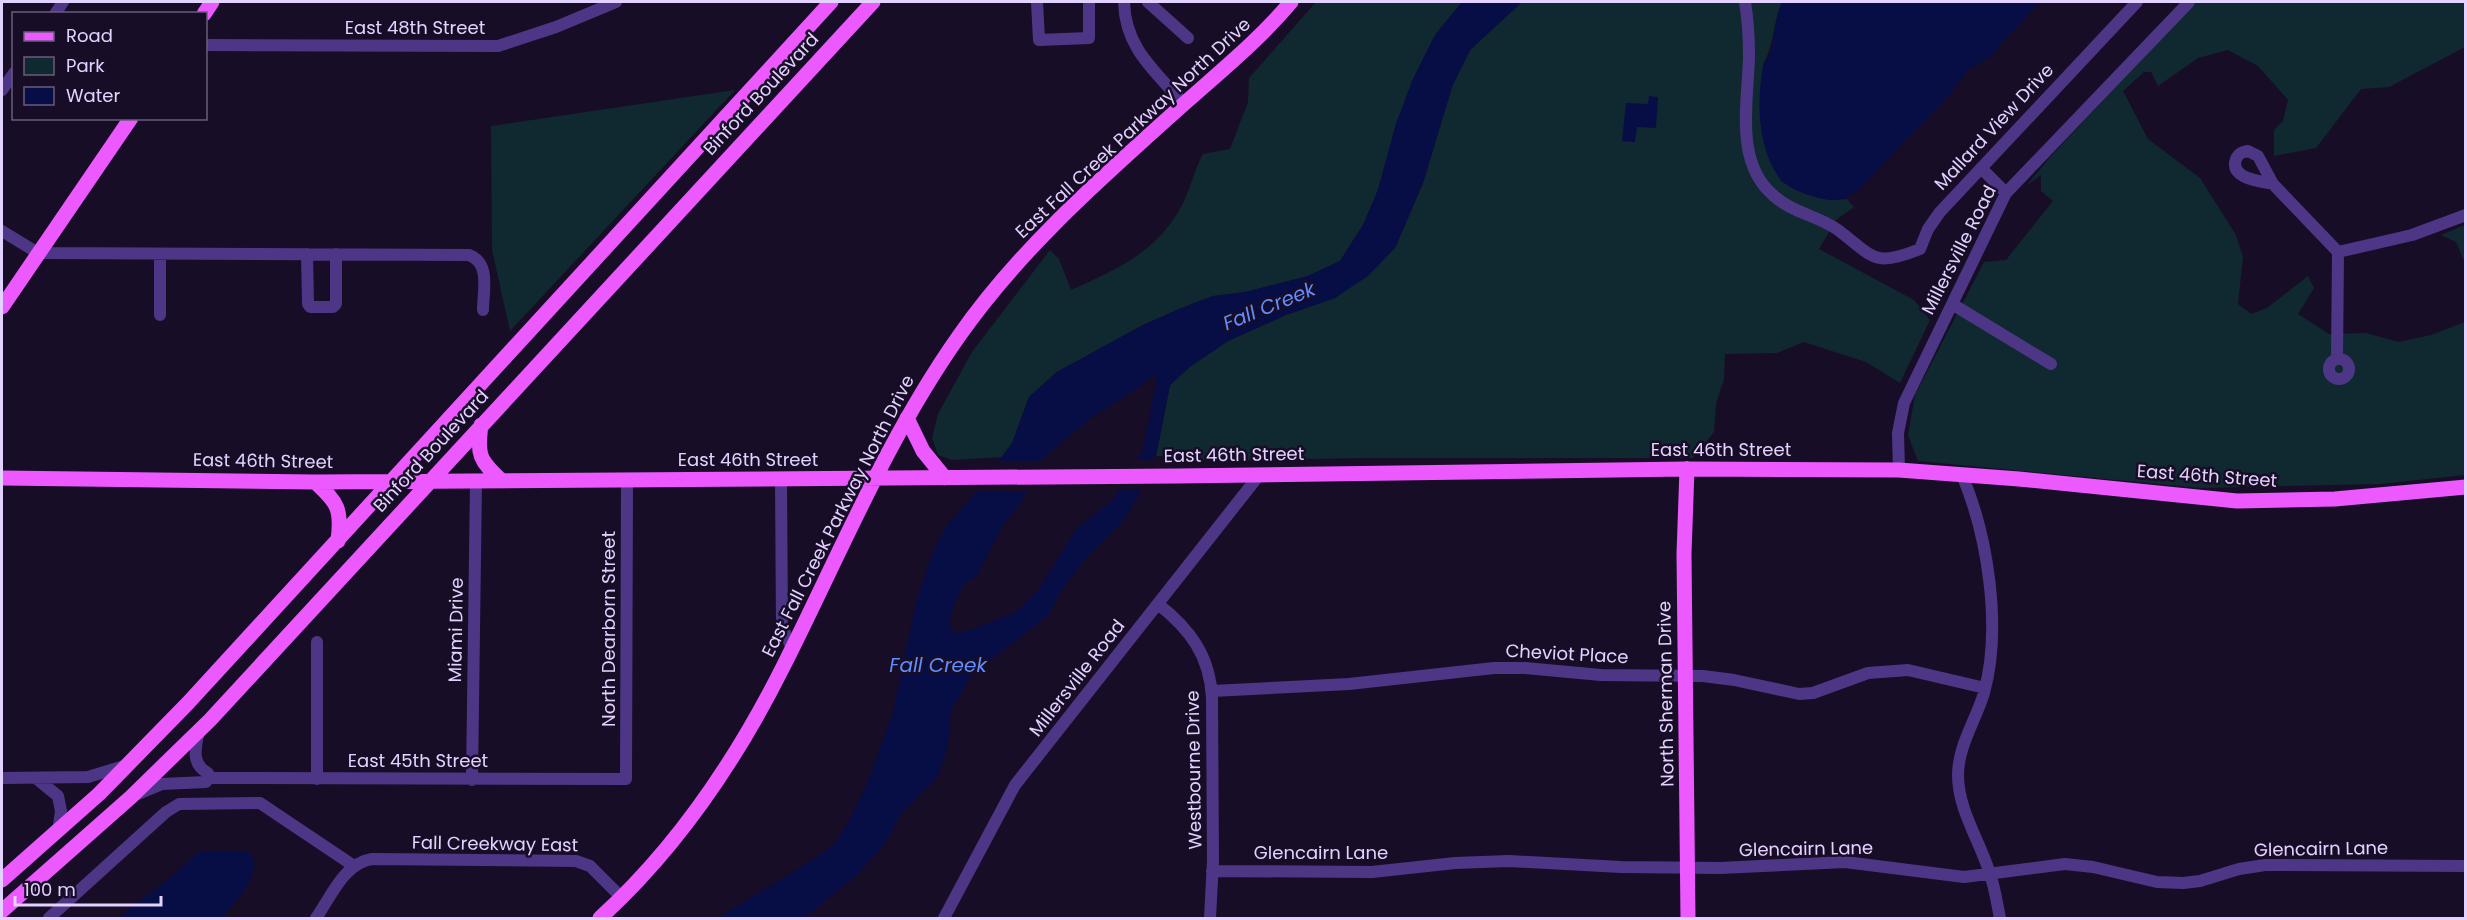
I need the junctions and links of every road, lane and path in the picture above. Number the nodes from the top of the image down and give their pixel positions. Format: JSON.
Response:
{"nodes":[{"id":1,"x":616,"y":2,"type":"edge"},
{"id":2,"x":831,"y":2,"type":"edge"},
{"id":3,"x":873,"y":2,"type":"edge"},
{"id":4,"x":1037,"y":2,"type":"edge"},
{"id":5,"x":1089,"y":2,"type":"edge"},
{"id":6,"x":1124,"y":2,"type":"edge"},
{"id":7,"x":1148,"y":2,"type":"edge"},
{"id":8,"x":1291,"y":2,"type":"edge"},
{"id":9,"x":1745,"y":2,"type":"edge"},
{"id":10,"x":2137,"y":2,"type":"edge"},
{"id":11,"x":2189,"y":2,"type":"edge"},
{"id":12,"x":1188,"y":38,"type":"dead end"},
{"id":13,"x":207,"y":45,"type":"edge"},
{"id":14,"x":12,"y":76,"type":"edge"},
{"id":15,"x":2,"y":90,"type":"edge"},
{"id":16,"x":1184,"y":104,"type":"junction"},
{"id":17,"x":130,"y":120,"type":"edge"},
{"id":18,"x":1981,"y":168,"type":"junction"},
{"id":19,"x":2273,"y":184,"type":"dead end"},
{"id":20,"x":2006,"y":193,"type":"junction"},
{"id":21,"x":2466,"y":215,"type":"edge"},
{"id":22,"x":2,"y":231,"type":"edge"},
{"id":23,"x":2338,"y":252,"type":"junction"},
{"id":24,"x":38,"y":254,"type":"junction"},
{"id":25,"x":160,"y":254,"type":"junction"},
{"id":26,"x":307,"y":254,"type":"junction"},
{"id":27,"x":336,"y":254,"type":"junction"},
{"id":28,"x":1952,"y":304,"type":"junction"},
{"id":29,"x":2,"y":307,"type":"edge"},
{"id":30,"x":483,"y":310,"type":"dead end"},
{"id":31,"x":160,"y":315,"type":"dead end"},
{"id":32,"x":2337,"y":359,"type":"dead end"},
{"id":33,"x":2051,"y":364,"type":"dead end"},
{"id":34,"x":907,"y":418,"type":"junction"},
{"id":35,"x":481,"y":425,"type":"junction"},
{"id":36,"x":1687,"y":469,"type":"junction"},
{"id":37,"x":1899,"y":470,"type":"junction"},
{"id":38,"x":1260,"y":474,"type":"junction"},
{"id":39,"x":1962,"y":475,"type":"junction"},
{"id":40,"x":2,"y":478,"type":"edge"},
{"id":41,"x":945,"y":478,"type":"junction"},
{"id":42,"x":781,"y":479,"type":"junction"},
{"id":43,"x":875,"y":479,"type":"junction"},
{"id":44,"x":627,"y":480,"type":"junction"},
{"id":45,"x":392,"y":481,"type":"junction"},
{"id":46,"x":430,"y":481,"type":"junction"},
{"id":47,"x":476,"y":481,"type":"junction"},
{"id":48,"x":501,"y":481,"type":"junction"},
{"id":49,"x":315,"y":482,"type":"junction"},
{"id":50,"x":2466,"y":487,"type":"edge"},
{"id":51,"x":338,"y":541,"type":"junction"},
{"id":52,"x":1158,"y":604,"type":"junction"},
{"id":53,"x":317,"y":642,"type":"dead end"},
{"id":54,"x":792,"y":648,"type":"junction"},
{"id":55,"x":1686,"y":675,"type":"junction"},
{"id":56,"x":1985,"y":688,"type":"junction"},
{"id":57,"x":1212,"y":691,"type":"junction"},
{"id":58,"x":199,"y":730,"type":"junction"},
{"id":59,"x":130,"y":764,"type":"junction"},
{"id":60,"x":2,"y":778,"type":"edge"},
{"id":61,"x":209,"y":778,"type":"junction"},
{"id":62,"x":626,"y":778,"type":"joint"},
{"id":63,"x":37,"y":779,"type":"junction"},
{"id":64,"x":317,"y":779,"type":"junction"},
{"id":65,"x":472,"y":780,"type":"junction"},
{"id":66,"x":131,"y":797,"type":"junction"},
{"id":67,"x":58,"y":832,"type":"junction"},
{"id":68,"x":354,"y":866,"type":"junction"},
{"id":69,"x":2466,"y":866,"type":"edge"},
{"id":70,"x":1688,"y":868,"type":"junction"},
{"id":71,"x":1212,"y":871,"type":"junction"},
{"id":72,"x":1990,"y":874,"type":"junction"},
{"id":73,"x":2,"y":880,"type":"edge"},
{"id":74,"x":622,"y":898,"type":"junction"},
{"id":75,"x":2,"y":911,"type":"edge"},
{"id":76,"x":49,"y":918,"type":"edge"},
{"id":77,"x":316,"y":918,"type":"edge"},
{"id":78,"x":600,"y":918,"type":"edge"},
{"id":79,"x":944,"y":918,"type":"edge"},
{"id":80,"x":1210,"y":918,"type":"edge"},
{"id":81,"x":1688,"y":918,"type":"edge"},
{"id":82,"x":2000,"y":918,"type":"edge"}],
"edges":[{"from":1,"to":13,"type":"street","name":"East 48th Street"},
{"from":2,"to":45,"type":"main road","name":"Binford Boulevard"},
{"from":3,"to":35,"type":"main road","name":"Binford Boulevard"},
{"from":4,"to":5,"type":"street"},
{"from":6,"to":16,"type":"street"},
{"from":7,"to":12,"type":"street"},
{"from":8,"to":16,"type":"main road","name":"East Fall Creek Parkway North Drive"},
{"from":9,"to":18,"type":"street","name":"Mallard View Drive"},
{"from":10,"to":18,"type":"street","name":"Mallard View Drive"},
{"from":11,"to":20,"type":"street","name":"Millersville Road"},
{"from":14,"to":15,"type":"street"},
{"from":16,"to":34,"type":"main road","name":"East Fall Creek Parkway North Drive"},
{"from":17,"to":24,"type":"main road"},
{"from":18,"to":20,"type":"street"},
{"from":19,"to":23,"type":"street"},
{"from":20,"to":28,"type":"street","name":"Millersville Road"},
{"from":21,"to":23,"type":"street"},
{"from":22,"to":24,"type":"street"},
{"from":23,"to":32,"type":"street"},
{"from":24,"to":25,"type":"street"},
{"from":24,"to":29,"type":"main road"},
{"from":25,"to":26,"type":"street"},
{"from":25,"to":31,"type":"street"},
{"from":26,"to":27,"type":"street"},
{"from":26,"to":27,"type":"street"},
{"from":27,"to":30,"type":"street"},
{"from":28,"to":33,"type":"street"},
{"from":28,"to":37,"type":"street","name":"Millersville Road"},
{"from":34,"to":41,"type":"main road"},
{"from":34,"to":43,"type":"main road","name":"East Fall Creek Parkway North Drive"},
{"from":35,"to":46,"type":"main road","name":"Binford Boulevard"},
{"from":35,"to":48,"type":"main road"},
{"from":36,"to":37,"type":"main road","name":"East 46th Street"},
{"from":36,"to":38,"type":"main road","name":"East 46th Street"},
{"from":36,"to":55,"type":"main road","name":"North Sherman Drive"},
{"from":37,"to":39,"type":"main road","name":"East 46th Street"},
{"from":38,"to":41,"type":"main road","name":"East 46th Street"},
{"from":38,"to":52,"type":"street","name":"Millersville Road"},
{"from":39,"to":50,"type":"main road","name":"East 46th Street"},
{"from":39,"to":56,"type":"street"},
{"from":40,"to":49,"type":"main road","name":"East 46th Street"},
{"from":41,"to":43,"type":"main road","name":"East 46th Street"},
{"from":42,"to":43,"type":"main road","name":"East 46th Street"},
{"from":42,"to":44,"type":"main road","name":"East 46th Street"},
{"from":42,"to":54,"type":"street"},
{"from":43,"to":54,"type":"main road","name":"East Fall Creek Parkway North Drive"},
{"from":44,"to":48,"type":"main road","name":"East 46th Street"},
{"from":44,"to":62,"type":"street","name":"North Dearborn Street"},
{"from":45,"to":46,"type":"main road","name":"East 46th Street"},
{"from":45,"to":49,"type":"main road","name":"East 46th Street"},
{"from":45,"to":51,"type":"main road","name":"Binford Boulevard"},
{"from":46,"to":47,"type":"main road","name":"East 46th Street"},
{"from":46,"to":58,"type":"main road","name":"Binford Boulevard"},
{"from":47,"to":48,"type":"main road","name":"East 46th Street"},
{"from":47,"to":65,"type":"street","name":"Miami Drive"},
{"from":49,"to":51,"type":"main road"},
{"from":51,"to":59,"type":"main road","name":"Binford Boulevard"},
{"from":52,"to":57,"type":"street","name":"Westbourne Drive"},
{"from":52,"to":79,"type":"street","name":"Millersville Road"},
{"from":53,"to":64,"type":"street"},
{"from":54,"to":74,"type":"main road","name":"East Fall Creek Parkway North Drive"},
{"from":55,"to":56,"type":"street","name":"Cheviot Place"},
{"from":55,"to":57,"type":"street","name":"Cheviot Place"},
{"from":55,"to":70,"type":"main road","name":"North Sherman Drive"},
{"from":56,"to":72,"type":"street"},
{"from":57,"to":71,"type":"street","name":"Westbourne Drive"},
{"from":58,"to":61,"type":"street"},
{"from":58,"to":66,"type":"main road","name":"Binford Boulevard"},
{"from":59,"to":63,"type":"street"},
{"from":59,"to":67,"type":"main road","name":"Binford Boulevard"},
{"from":60,"to":63,"type":"street"},
{"from":61,"to":64,"type":"street","name":"East 45th Street"},
{"from":61,"to":66,"type":"street","name":"East 45th Street"},
{"from":62,"to":65,"type":"street","name":"East 45th Street"},
{"from":63,"to":67,"type":"street"},
{"from":64,"to":65,"type":"street","name":"East 45th Street"},
{"from":66,"to":75,"type":"main road","name":"Binford Boulevard"},
{"from":67,"to":73,"type":"main road","name":"Binford Boulevard"},
{"from":68,"to":74,"type":"street","name":"Fall Creekway East"},
{"from":68,"to":76,"type":"street"},
{"from":68,"to":77,"type":"street"},
{"from":69,"to":72,"type":"street","name":"Glencairn Lane"},
{"from":70,"to":71,"type":"street","name":"Glencairn Lane"},
{"from":70,"to":72,"type":"street","name":"Glencairn Lane"},
{"from":70,"to":81,"type":"main road","name":"North Sherman Drive"},
{"from":71,"to":80,"type":"street","name":"Westbourne Drive"},
{"from":72,"to":82,"type":"street"},
{"from":74,"to":78,"type":"main road","name":"East Fall Creek Parkway North Drive"}]}
